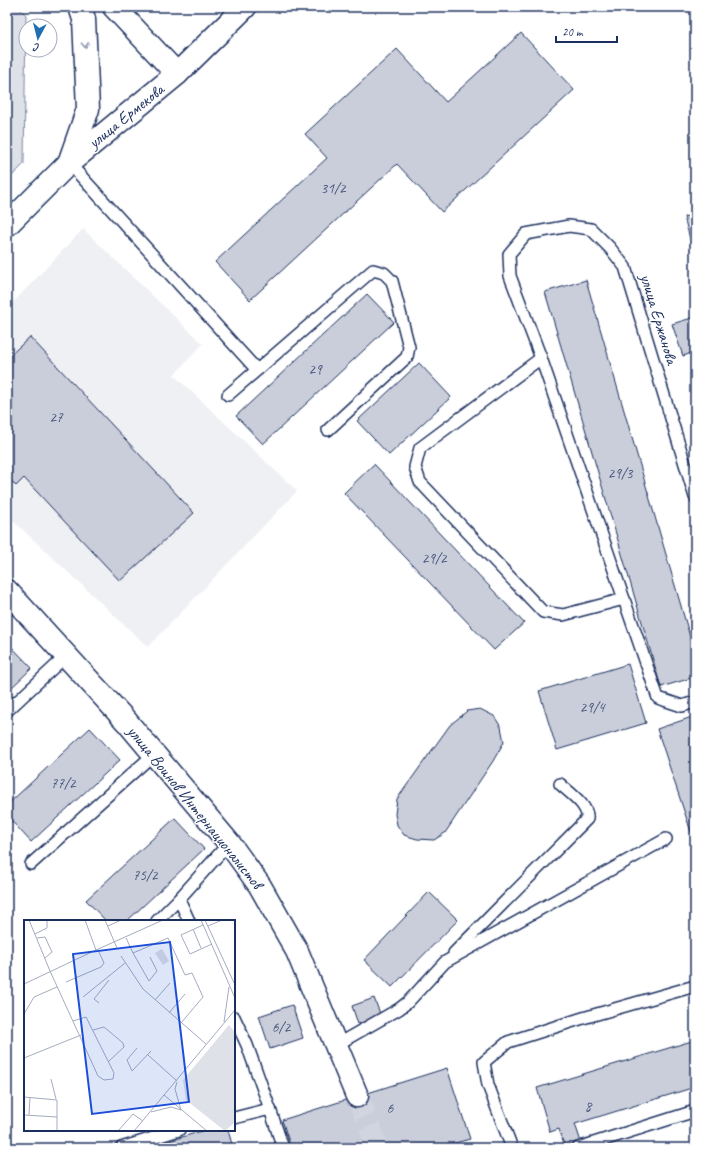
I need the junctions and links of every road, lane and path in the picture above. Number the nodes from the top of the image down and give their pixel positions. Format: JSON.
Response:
{"nodes":[{"id":1,"x":80,"y":7,"type":"edge"},
{"id":2,"x":114,"y":7,"type":"edge"},
{"id":3,"x":245,"y":7,"type":"edge"},
{"id":4,"x":177,"y":74,"type":"junction"},
{"id":5,"x":69,"y":163,"type":"junction"},
{"id":6,"x":7,"y":225,"type":"edge"},
{"id":7,"x":541,"y":358,"type":"junction"},
{"id":8,"x":256,"y":370,"type":"junction"},
{"id":9,"x":228,"y":394,"type":"dead end"},
{"id":10,"x":328,"y":430,"type":"dead end"},
{"id":11,"x":695,"y":497,"type":"edge"},
{"id":12,"x":7,"y":592,"type":"edge"},
{"id":13,"x":624,"y":599,"type":"junction"},
{"id":14,"x":66,"y":656,"type":"junction"},
{"id":15,"x":695,"y":702,"type":"edge"},
{"id":16,"x":7,"y":711,"type":"edge"},
{"id":17,"x":154,"y":754,"type":"junction"},
{"id":18,"x":560,"y":784,"type":"dead end"},
{"id":19,"x":666,"y":839,"type":"dead end"},
{"id":20,"x":229,"y":843,"type":"junction"},
{"id":21,"x":31,"y":864,"type":"dead end"},
{"id":22,"x":179,"y":899,"type":"junction"},
{"id":23,"x":158,"y":920,"type":"edge"},
{"id":24,"x":189,"y":920,"type":"edge"},
{"id":25,"x":445,"y":962,"type":"junction"},
{"id":26,"x":695,"y":986,"type":"edge"},
{"id":27,"x":235,"y":1019,"type":"edge"},
{"id":28,"x":336,"y":1045,"type":"junction"},
{"id":29,"x":357,"y":1096,"type":"tunnel mouth"},
{"id":30,"x":270,"y":1109,"type":"junction"},
{"id":31,"x":695,"y":1111,"type":"edge"},
{"id":32,"x":235,"y":1118,"type":"edge"},
{"id":33,"x":176,"y":1131,"type":"edge"},
{"id":34,"x":121,"y":1148,"type":"edge"},
{"id":35,"x":283,"y":1148,"type":"edge"},
{"id":36,"x":512,"y":1148,"type":"edge"},
{"id":37,"x":578,"y":1148,"type":"edge"}],
"edges":[{"from":1,"to":5,"type":"main road","one_way":true},
{"from":2,"to":4,"type":"main road"},
{"from":3,"to":4,"type":"main road","name":"улица Ермекова"},
{"from":4,"to":5,"type":"main road","name":"улица Ермекова"},
{"from":5,"to":6,"type":"main road","name":"улица Ермекова"},
{"from":5,"to":8,"type":"lane"},
{"from":7,"to":11,"type":"lane","name":"улица Ержанова"},
{"from":7,"to":13,"type":"lane","name":"улица Ержанова"},
{"from":7,"to":13,"type":"lane"},
{"from":8,"to":9,"type":"lane"},
{"from":8,"to":10,"type":"lane"},
{"from":12,"to":14,"type":"main road","name":"улица Воинов Интернационалистов"},
{"from":13,"to":15,"type":"lane","name":"улица Ержанова"},
{"from":14,"to":16,"type":"lane"},
{"from":14,"to":17,"type":"main road","name":"улица Воинов Интернационалистов"},
{"from":17,"to":20,"type":"main road","name":"улица Воинов Интернационалистов"},
{"from":17,"to":21,"type":"lane"},
{"from":18,"to":25,"type":"lane"},
{"from":19,"to":25,"type":"lane"},
{"from":20,"to":22,"type":"lane"},
{"from":20,"to":28,"type":"main road","name":"улица Воинов Интернационалистов"},
{"from":22,"to":23,"type":"lane"},
{"from":22,"to":24,"type":"lane"},
{"from":25,"to":28,"type":"lane"},
{"from":26,"to":36,"type":"lane"},
{"from":27,"to":30,"type":"lane"},
{"from":28,"to":29,"type":"main road","name":"улица Воинов Интернационалистов"},
{"from":30,"to":32,"type":"lane"},
{"from":30,"to":35,"type":"lane"},
{"from":31,"to":37,"type":"lane"},
{"from":33,"to":34,"type":"lane"}]}
